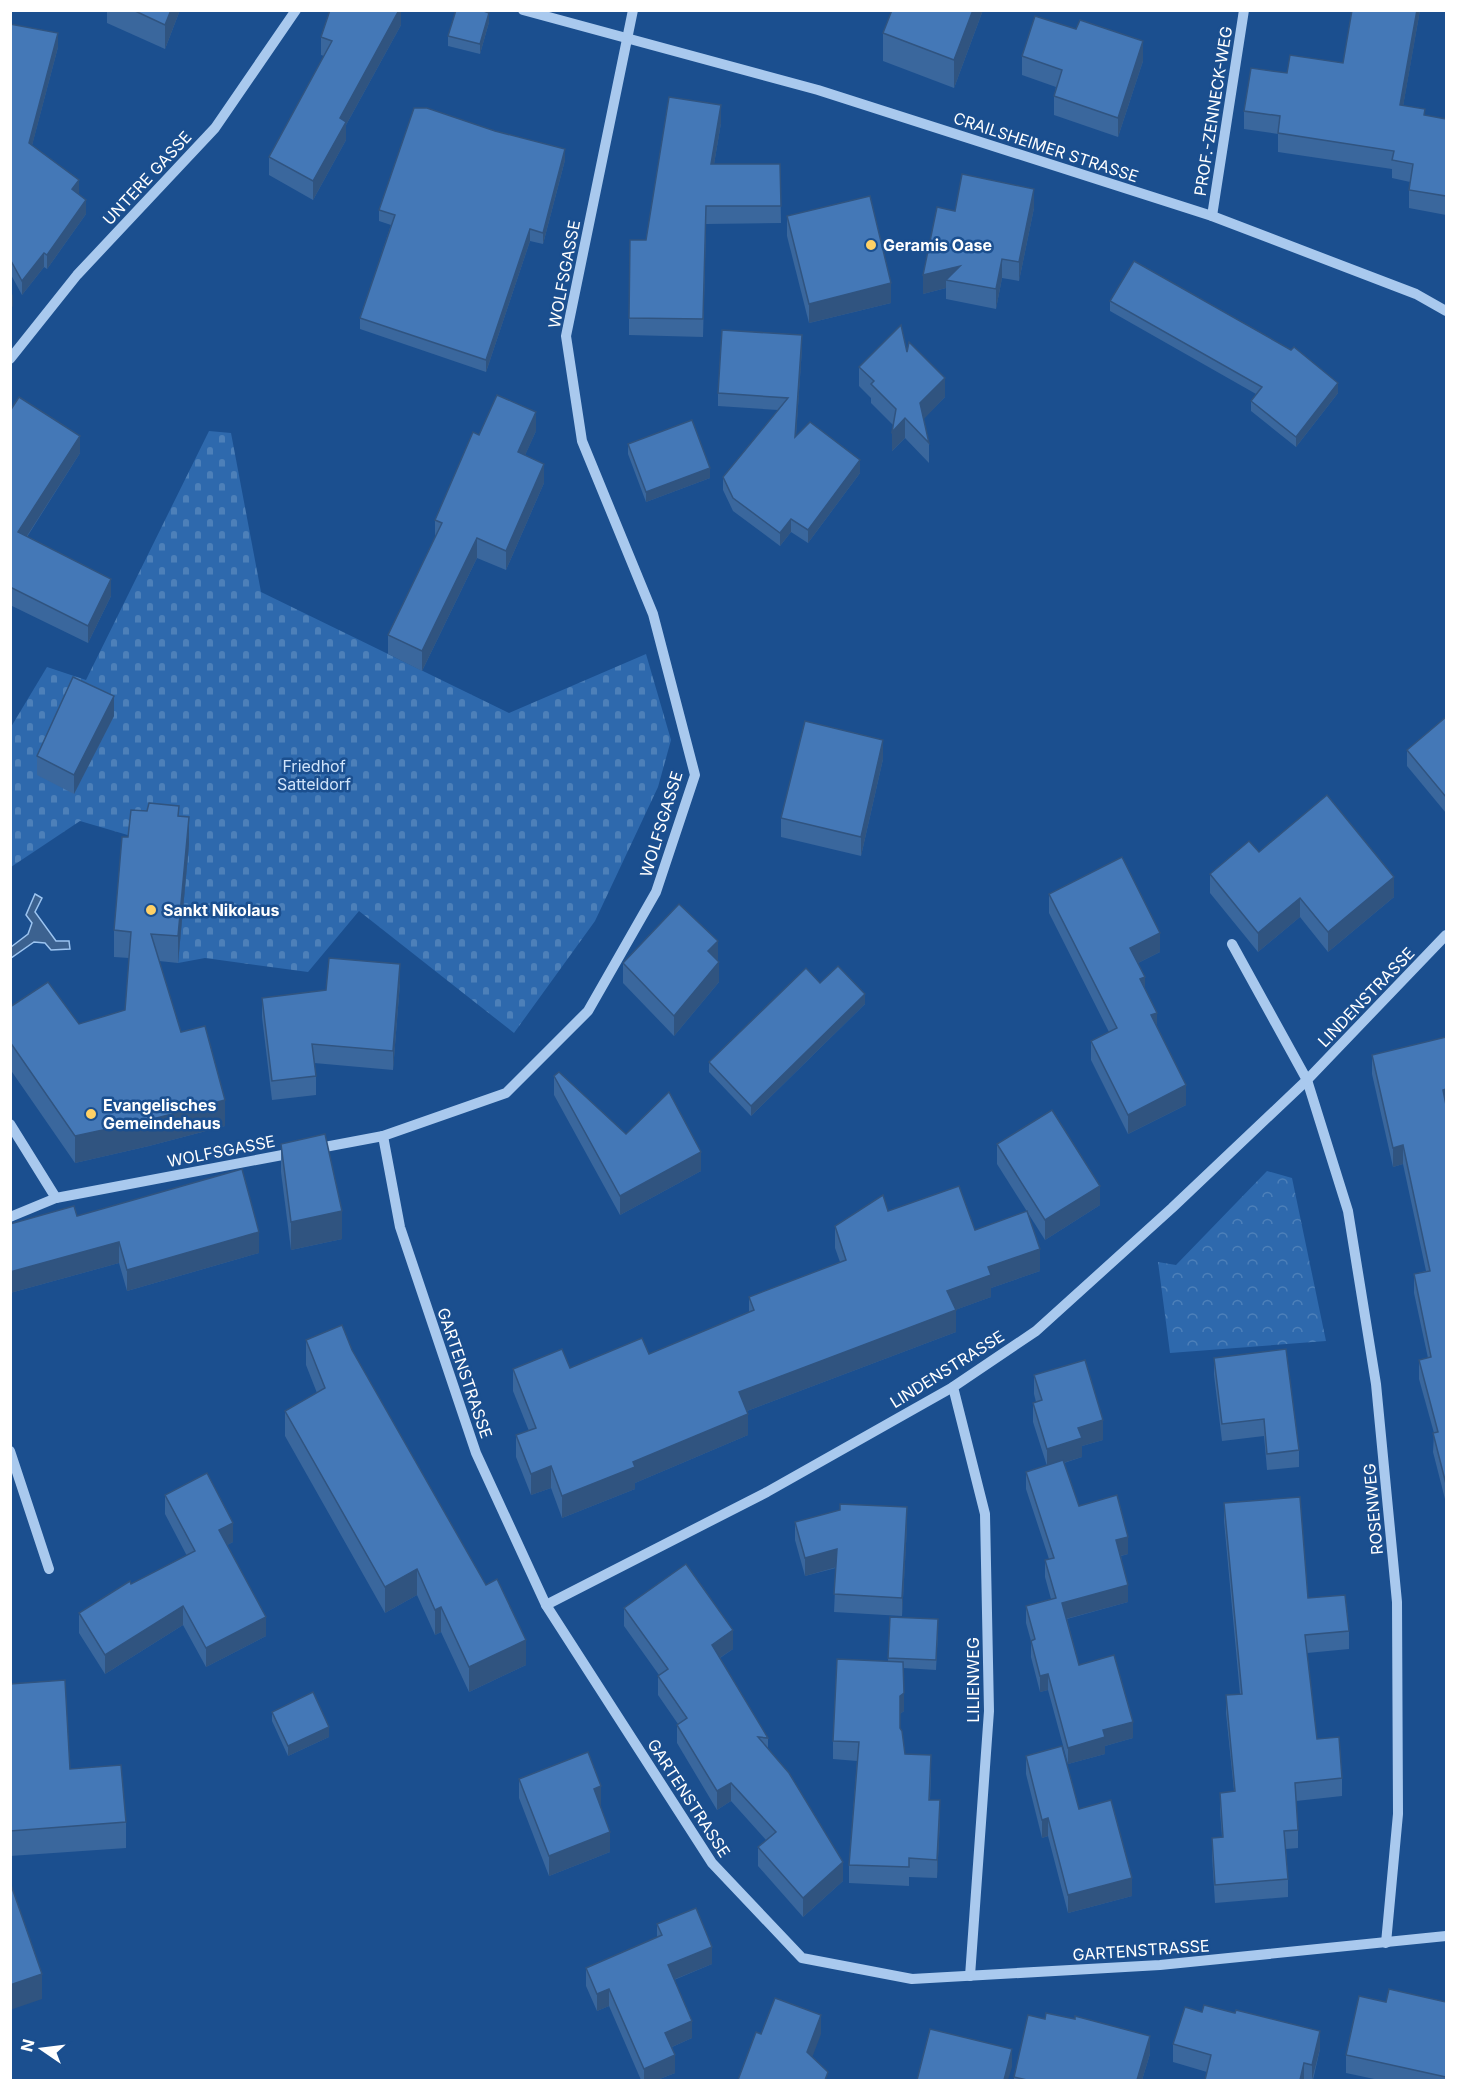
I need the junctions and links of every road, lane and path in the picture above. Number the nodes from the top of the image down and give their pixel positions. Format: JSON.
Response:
{"nodes":[{"id":1,"x":296,"y":10,"type":"edge"},
{"id":2,"x":523,"y":10,"type":"edge"},
{"id":3,"x":633,"y":10,"type":"edge"},
{"id":4,"x":1244,"y":10,"type":"edge"},
{"id":5,"x":627,"y":40,"type":"junction"},
{"id":6,"x":1212,"y":216,"type":"junction"},
{"id":7,"x":1446,"y":311,"type":"edge"},
{"id":8,"x":10,"y":359,"type":"edge"},
{"id":9,"x":1446,"y":935,"type":"edge"},
{"id":10,"x":1232,"y":944,"type":"dead end"},
{"id":11,"x":1307,"y":1080,"type":"junction"},
{"id":12,"x":10,"y":1124,"type":"edge"},
{"id":13,"x":383,"y":1136,"type":"junction"},
{"id":14,"x":56,"y":1198,"type":"junction"},
{"id":15,"x":10,"y":1217,"type":"edge"},
{"id":16,"x":953,"y":1387,"type":"junction"},
{"id":17,"x":10,"y":1451,"type":"edge"},
{"id":18,"x":49,"y":1569,"type":"dead end"},
{"id":19,"x":546,"y":1605,"type":"junction"},
{"id":20,"x":1446,"y":1936,"type":"edge"},
{"id":21,"x":1386,"y":1943,"type":"junction"},
{"id":22,"x":970,"y":1976,"type":"junction"}],
"edges":[{"from":1,"to":8,"type":"street","name":"UNTERE GASSE"},
{"from":2,"to":5,"type":"street","name":"CRAILSHEIMER STRASSE"},
{"from":3,"to":5,"type":"street","name":"WOLFSGASSE"},
{"from":4,"to":6,"type":"street","name":"PROF.-ZENNECK-WEG"},
{"from":5,"to":6,"type":"street","name":"CRAILSHEIMER STRASSE"},
{"from":5,"to":13,"type":"street","name":"WOLFSGASSE"},
{"from":6,"to":7,"type":"street","name":"CRAILSHEIMER STRASSE"},
{"from":9,"to":11,"type":"street","name":"LINDENSTRASSE"},
{"from":10,"to":11,"type":"street"},
{"from":11,"to":16,"type":"street","name":"LINDENSTRASSE"},
{"from":11,"to":21,"type":"street","name":"ROSENWEG"},
{"from":12,"to":14,"type":"street"},
{"from":13,"to":14,"type":"street","name":"WOLFSGASSE"},
{"from":13,"to":19,"type":"street","name":"GARTENSTRASSE"},
{"from":14,"to":15,"type":"street","name":"WOLFSGASSE"},
{"from":16,"to":19,"type":"street","name":"LINDENSTRASSE"},
{"from":16,"to":22,"type":"street","name":"LILIENWEG"},
{"from":17,"to":18,"type":"street"},
{"from":19,"to":22,"type":"street","name":"GARTENSTRASSE"},
{"from":20,"to":21,"type":"street","name":"GARTENSTRASSE"},
{"from":21,"to":22,"type":"street","name":"GARTENSTRASSE"}]}
